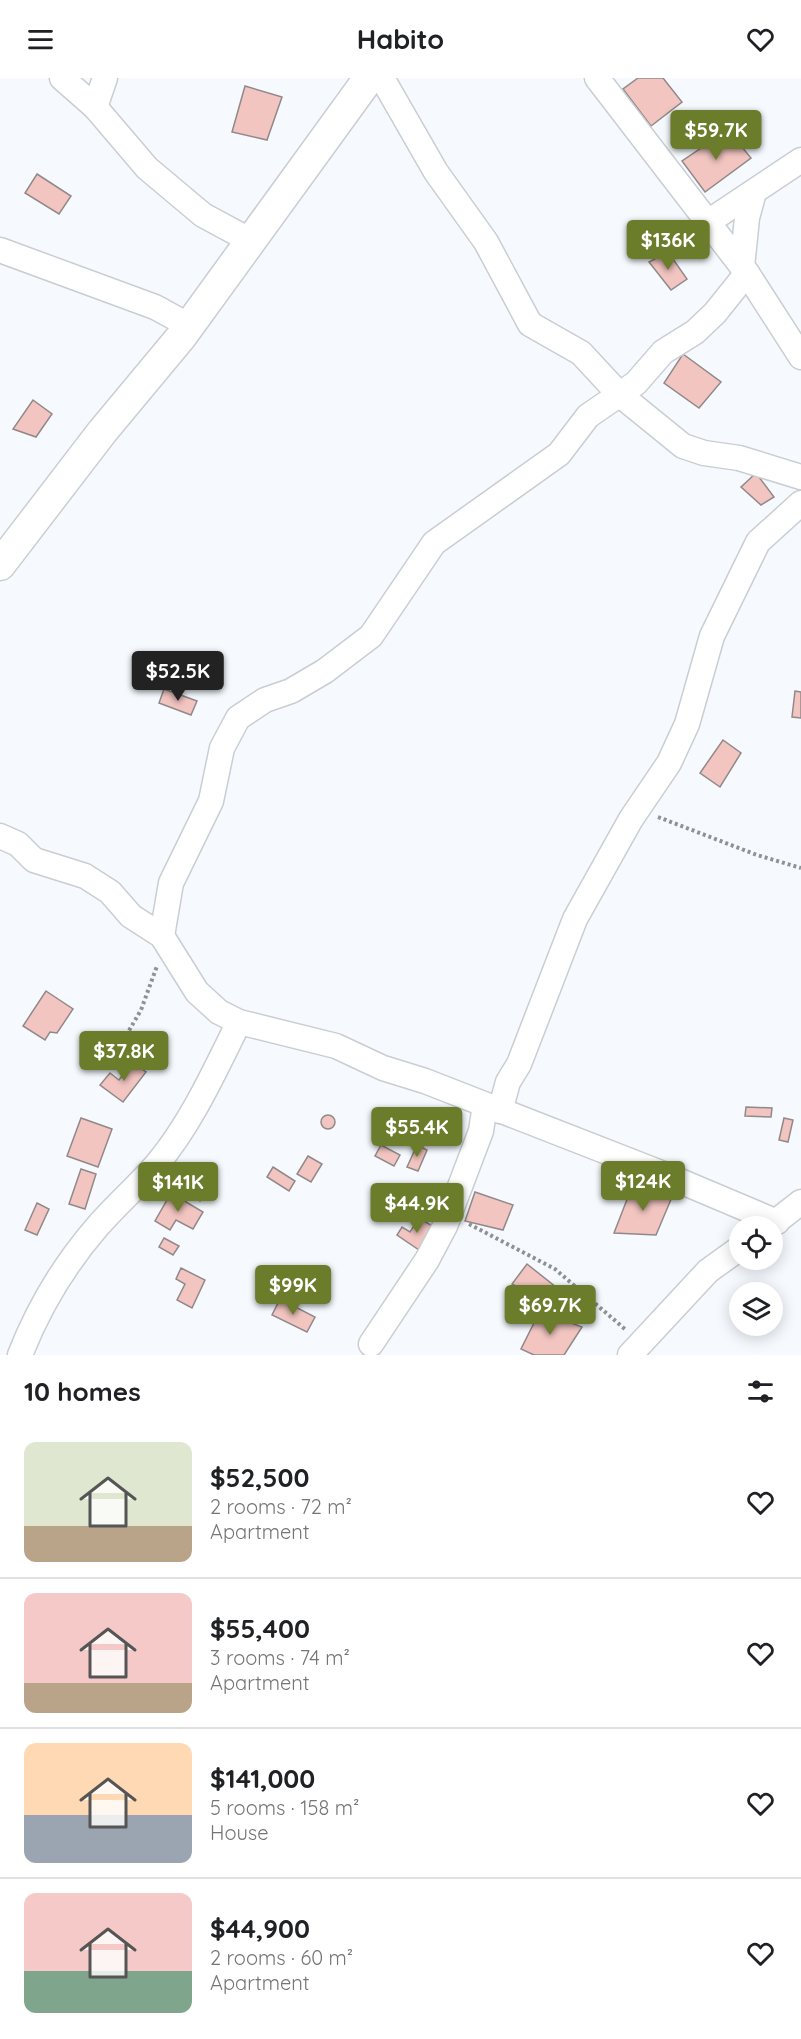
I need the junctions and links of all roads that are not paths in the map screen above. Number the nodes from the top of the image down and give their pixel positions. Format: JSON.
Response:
{"nodes":[{"id":1,"x":62,"y":78,"type":"edge"},
{"id":2,"x":105,"y":78,"type":"edge"},
{"id":3,"x":369,"y":78,"type":"edge"},
{"id":4,"x":382,"y":78,"type":"edge"},
{"id":5,"x":597,"y":78,"type":"edge"},
{"id":6,"x":95,"y":106,"type":"junction"},
{"id":7,"x":801,"y":160,"type":"edge"},
{"id":8,"x":754,"y":192,"type":"junction"},
{"id":9,"x":708,"y":222,"type":"junction"},
{"id":10,"x":251,"y":241,"type":"junction"},
{"id":11,"x":0,"y":250,"type":"edge"},
{"id":12,"x":744,"y":270,"type":"junction"},
{"id":13,"x":188,"y":325,"type":"junction"},
{"id":14,"x":801,"y":357,"type":"edge"},
{"id":15,"x":619,"y":394,"type":"junction"},
{"id":16,"x":801,"y":477,"type":"edge"},
{"id":17,"x":801,"y":503,"type":"edge"},
{"id":18,"x":0,"y":565,"type":"edge"},
{"id":19,"x":0,"y":836,"type":"edge"},
{"id":20,"x":162,"y":936,"type":"junction"},
{"id":21,"x":239,"y":1022,"type":"junction"},
{"id":22,"x":493,"y":1108,"type":"junction"},
{"id":23,"x":801,"y":1202,"type":"edge"},
{"id":24,"x":754,"y":1216,"type":"edge"},
{"id":25,"x":783,"y":1216,"type":"edge"},
{"id":26,"x":729,"y":1256,"type":"edge"},
{"id":27,"x":371,"y":1344,"type":"dead end"},
{"id":28,"x":635,"y":1349,"type":"edge"},
{"id":29,"x":20,"y":1355,"type":"edge"}],
"edges":[{"from":1,"to":6,"type":"street"},
{"from":2,"to":6,"type":"street"},
{"from":3,"to":10,"type":"main road"},
{"from":4,"to":15,"type":"street"},
{"from":5,"to":9,"type":"street"},
{"from":6,"to":10,"type":"street"},
{"from":7,"to":8,"type":"street"},
{"from":8,"to":9,"type":"street"},
{"from":8,"to":12,"type":"street"},
{"from":9,"to":12,"type":"street"},
{"from":10,"to":13,"type":"main road"},
{"from":11,"to":13,"type":"street"},
{"from":12,"to":14,"type":"street"},
{"from":12,"to":15,"type":"street"},
{"from":13,"to":18,"type":"main road"},
{"from":15,"to":16,"type":"street"},
{"from":15,"to":20,"type":"street"},
{"from":17,"to":22,"type":"street"},
{"from":19,"to":20,"type":"street"},
{"from":20,"to":21,"type":"street"},
{"from":21,"to":22,"type":"street"},
{"from":21,"to":29,"type":"street"},
{"from":22,"to":24,"type":"street"},
{"from":22,"to":27,"type":"street"},
{"from":23,"to":25,"type":"street"},
{"from":26,"to":28,"type":"street"}]}
